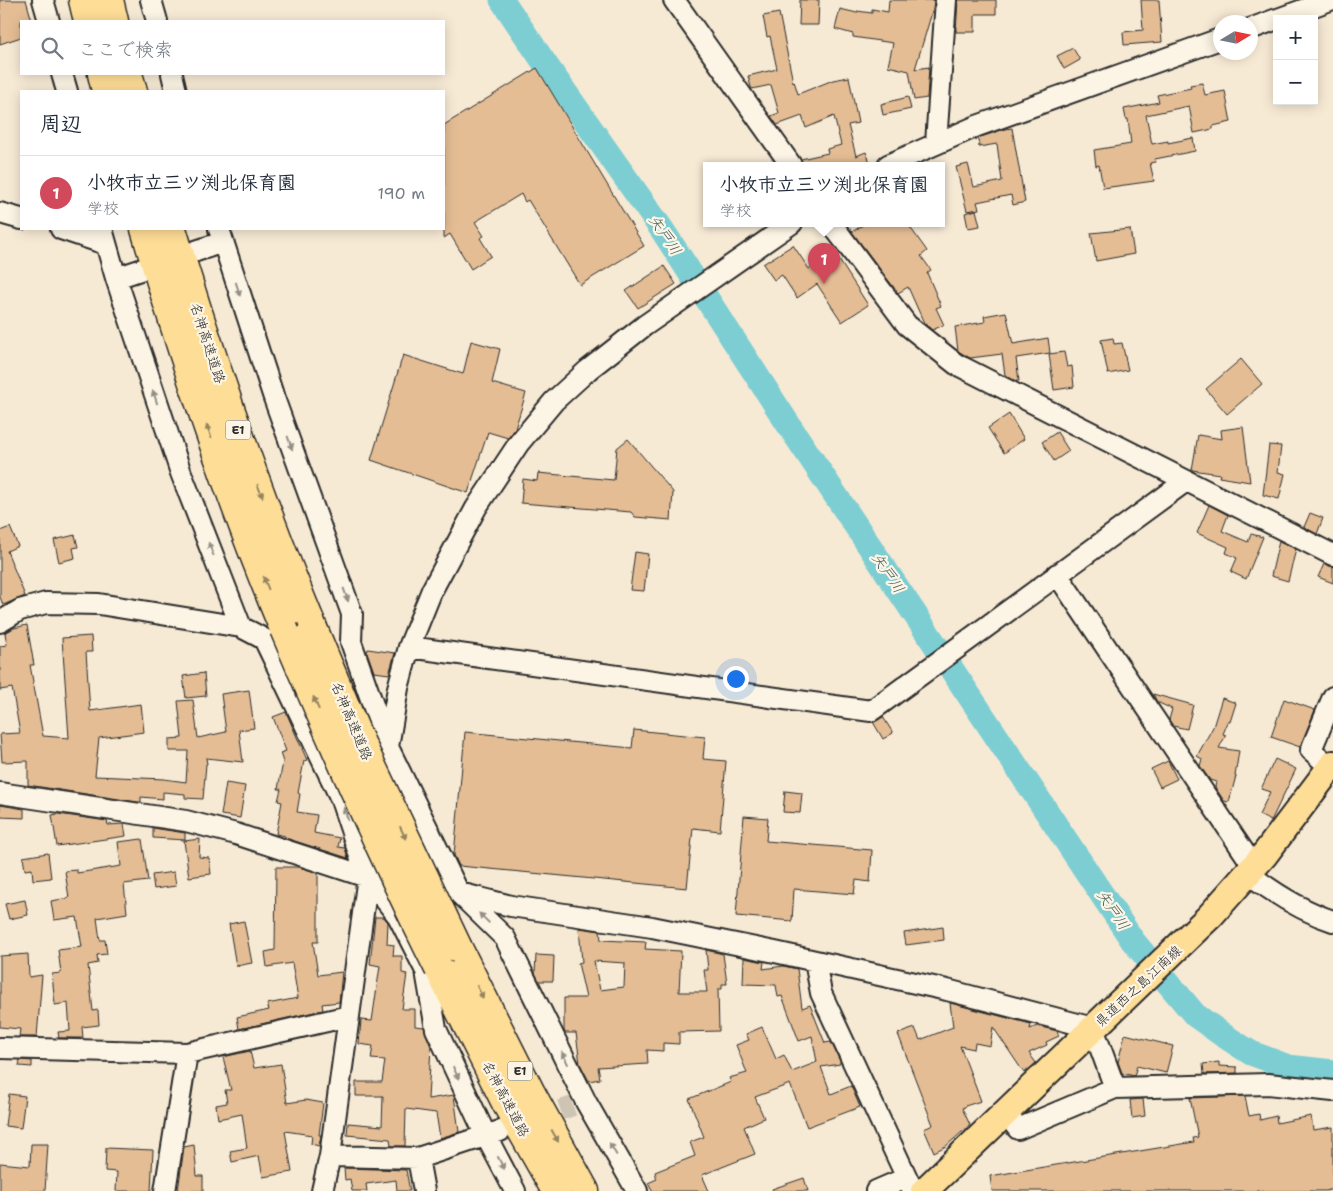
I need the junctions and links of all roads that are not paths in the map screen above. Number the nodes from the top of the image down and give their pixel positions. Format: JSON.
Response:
{"nodes":[{"id":1,"x":83,"y":0,"type":"edge"},
{"id":2,"x":109,"y":0,"type":"edge"},
{"id":3,"x":151,"y":0,"type":"edge"},
{"id":4,"x":674,"y":0,"type":"edge"},
{"id":5,"x":946,"y":0,"type":"edge"},
{"id":6,"x":1330,"y":0,"type":"edge"},
{"id":7,"x":1288,"y":15,"type":"edge"},
{"id":8,"x":88,"y":20,"type":"edge"},
{"id":9,"x":114,"y":20,"type":"edge"},
{"id":10,"x":157,"y":20,"type":"edge"},
{"id":11,"x":1273,"y":20,"type":"edge"},
{"id":12,"x":1258,"y":25,"type":"edge"},
{"id":13,"x":1213,"y":42,"type":"edge"},
{"id":14,"x":62,"y":75,"type":"edge"},
{"id":15,"x":102,"y":75,"type":"edge"},
{"id":16,"x":128,"y":75,"type":"edge"},
{"id":17,"x":172,"y":75,"type":"edge"},
{"id":18,"x":66,"y":90,"type":"edge"},
{"id":19,"x":106,"y":90,"type":"edge"},
{"id":20,"x":133,"y":90,"type":"edge"},
{"id":21,"x":176,"y":90,"type":"edge"},
{"id":22,"x":936,"y":143,"type":"junction"},
{"id":23,"x":789,"y":162,"type":"edge"},
{"id":24,"x":895,"y":162,"type":"edge"},
{"id":25,"x":0,"y":213,"type":"edge"},
{"id":26,"x":20,"y":219,"type":"edge"},
{"id":27,"x":786,"y":227,"type":"edge"},
{"id":28,"x":834,"y":227,"type":"edge"},
{"id":29,"x":66,"y":230,"type":"edge"},
{"id":30,"x":145,"y":230,"type":"edge"},
{"id":31,"x":172,"y":230,"type":"edge"},
{"id":32,"x":221,"y":236,"type":"edge"},
{"id":33,"x":104,"y":237,"type":"edge"},
{"id":34,"x":196,"y":252,"type":"dead end"},
{"id":35,"x":143,"y":269,"type":"dead end"},
{"id":36,"x":116,"y":278,"type":"junction"},
{"id":37,"x":1186,"y":481,"type":"junction"},
{"id":38,"x":1333,"y":555,"type":"edge"},
{"id":39,"x":1057,"y":574,"type":"junction"},
{"id":40,"x":0,"y":622,"type":"edge"},
{"id":41,"x":241,"y":627,"type":"junction"},
{"id":42,"x":274,"y":634,"type":"junction"},
{"id":43,"x":351,"y":642,"type":"junction"},
{"id":44,"x":409,"y":647,"type":"junction"},
{"id":45,"x":1333,"y":697,"type":"edge"},
{"id":46,"x":387,"y":745,"type":"junction"},
{"id":47,"x":1332,"y":766,"type":"edge"},
{"id":48,"x":0,"y":793,"type":"edge"},
{"id":49,"x":1252,"y":871,"type":"junction"},
{"id":50,"x":367,"y":877,"type":"junction"},
{"id":51,"x":459,"y":893,"type":"junction"},
{"id":52,"x":1333,"y":921,"type":"edge"},
{"id":53,"x":816,"y":960,"type":"junction"},
{"id":54,"x":349,"y":1016,"type":"junction"},
{"id":55,"x":1093,"y":1028,"type":"junction"},
{"id":56,"x":0,"y":1048,"type":"edge"},
{"id":57,"x":187,"y":1053,"type":"junction"},
{"id":58,"x":1115,"y":1088,"type":"junction"},
{"id":59,"x":1333,"y":1091,"type":"edge"},
{"id":60,"x":1006,"y":1113,"type":"junction"},
{"id":61,"x":493,"y":1133,"type":"junction"},
{"id":62,"x":330,"y":1156,"type":"junction"},
{"id":63,"x":418,"y":1158,"type":"junction"},
{"id":64,"x":914,"y":1187,"type":"edge"},
{"id":65,"x":165,"y":1191,"type":"edge"},
{"id":66,"x":322,"y":1191,"type":"edge"},
{"id":67,"x":424,"y":1191,"type":"edge"},
{"id":68,"x":515,"y":1191,"type":"edge"},
{"id":69,"x":556,"y":1191,"type":"edge"},
{"id":70,"x":585,"y":1191,"type":"edge"},
{"id":71,"x":637,"y":1191,"type":"edge"},
{"id":72,"x":876,"y":1191,"type":"edge"}],
"edges":[{"from":1,"to":8,"type":"highway"},
{"from":2,"to":9,"type":"highway"},
{"from":3,"to":10,"type":"street"},
{"from":4,"to":23,"type":"street"},
{"from":5,"to":22,"type":"street"},
{"from":6,"to":7,"type":"street"},
{"from":11,"to":12,"type":"street"},
{"from":13,"to":22,"type":"street"},
{"from":14,"to":18,"type":"street"},
{"from":15,"to":19,"type":"highway"},
{"from":16,"to":20,"type":"highway"},
{"from":17,"to":21,"type":"street"},
{"from":22,"to":24,"type":"street"},
{"from":25,"to":26,"type":"street"},
{"from":27,"to":44,"type":"street"},
{"from":28,"to":37,"type":"street"},
{"from":29,"to":33,"type":"street"},
{"from":42,"to":30,"type":"highway","name":"名神高速道路","number":"E1","one_way":true},
{"from":31,"to":70,"type":"highway","name":"名神高速道路","number":"E1","one_way":true,"bridge":true},
{"from":32,"to":34,"type":"street"},
{"from":32,"to":43,"type":"street","one_way":true},
{"from":33,"to":36,"type":"street"},
{"from":35,"to":36,"type":"street"},
{"from":41,"to":36,"type":"street","one_way":true},
{"from":37,"to":38,"type":"street"},
{"from":37,"to":39,"type":"street"},
{"from":39,"to":44,"type":"street"},
{"from":39,"to":49,"type":"street"},
{"from":40,"to":41,"type":"street"},
{"from":41,"to":42,"type":"street"},
{"from":42,"to":43,"type":"street"},
{"from":50,"to":42,"type":"street","one_way":true},
{"from":69,"to":42,"type":"highway","name":"名神高速道路","number":"E1","one_way":true,"bridge":true},
{"from":43,"to":46,"type":"street"},
{"from":44,"to":46,"type":"street"},
{"from":45,"to":47,"type":"street"},
{"from":46,"to":50,"type":"street"},
{"from":46,"to":51,"type":"street"},
{"from":47,"to":49,"type":"main road","name":"県道西之島江南線"},
{"from":48,"to":50,"type":"street"},
{"from":49,"to":52,"type":"street"},
{"from":49,"to":55,"type":"main road","name":"県道西之島江南線"},
{"from":50,"to":51,"type":"street"},
{"from":50,"to":54,"type":"street"},
{"from":50,"to":61,"type":"street","one_way":true},
{"from":51,"to":53,"type":"street"},
{"from":71,"to":51,"type":"street","one_way":true},
{"from":53,"to":55,"type":"street"},
{"from":53,"to":64,"type":"street"},
{"from":54,"to":57,"type":"street"},
{"from":54,"to":62,"type":"street"},
{"from":55,"to":58,"type":"street"},
{"from":55,"to":60,"type":"main road","name":"県道西之島江南線"},
{"from":56,"to":57,"type":"street"},
{"from":57,"to":65,"type":"street"},
{"from":58,"to":59,"type":"street"},
{"from":58,"to":60,"type":"street"},
{"from":60,"to":64,"type":"main road","name":"県道西之島江南線"},
{"from":61,"to":63,"type":"street"},
{"from":61,"to":68,"type":"street","one_way":true},
{"from":62,"to":63,"type":"street"},
{"from":62,"to":66,"type":"street"},
{"from":63,"to":67,"type":"street"},
{"from":64,"to":72,"type":"street"}]}
